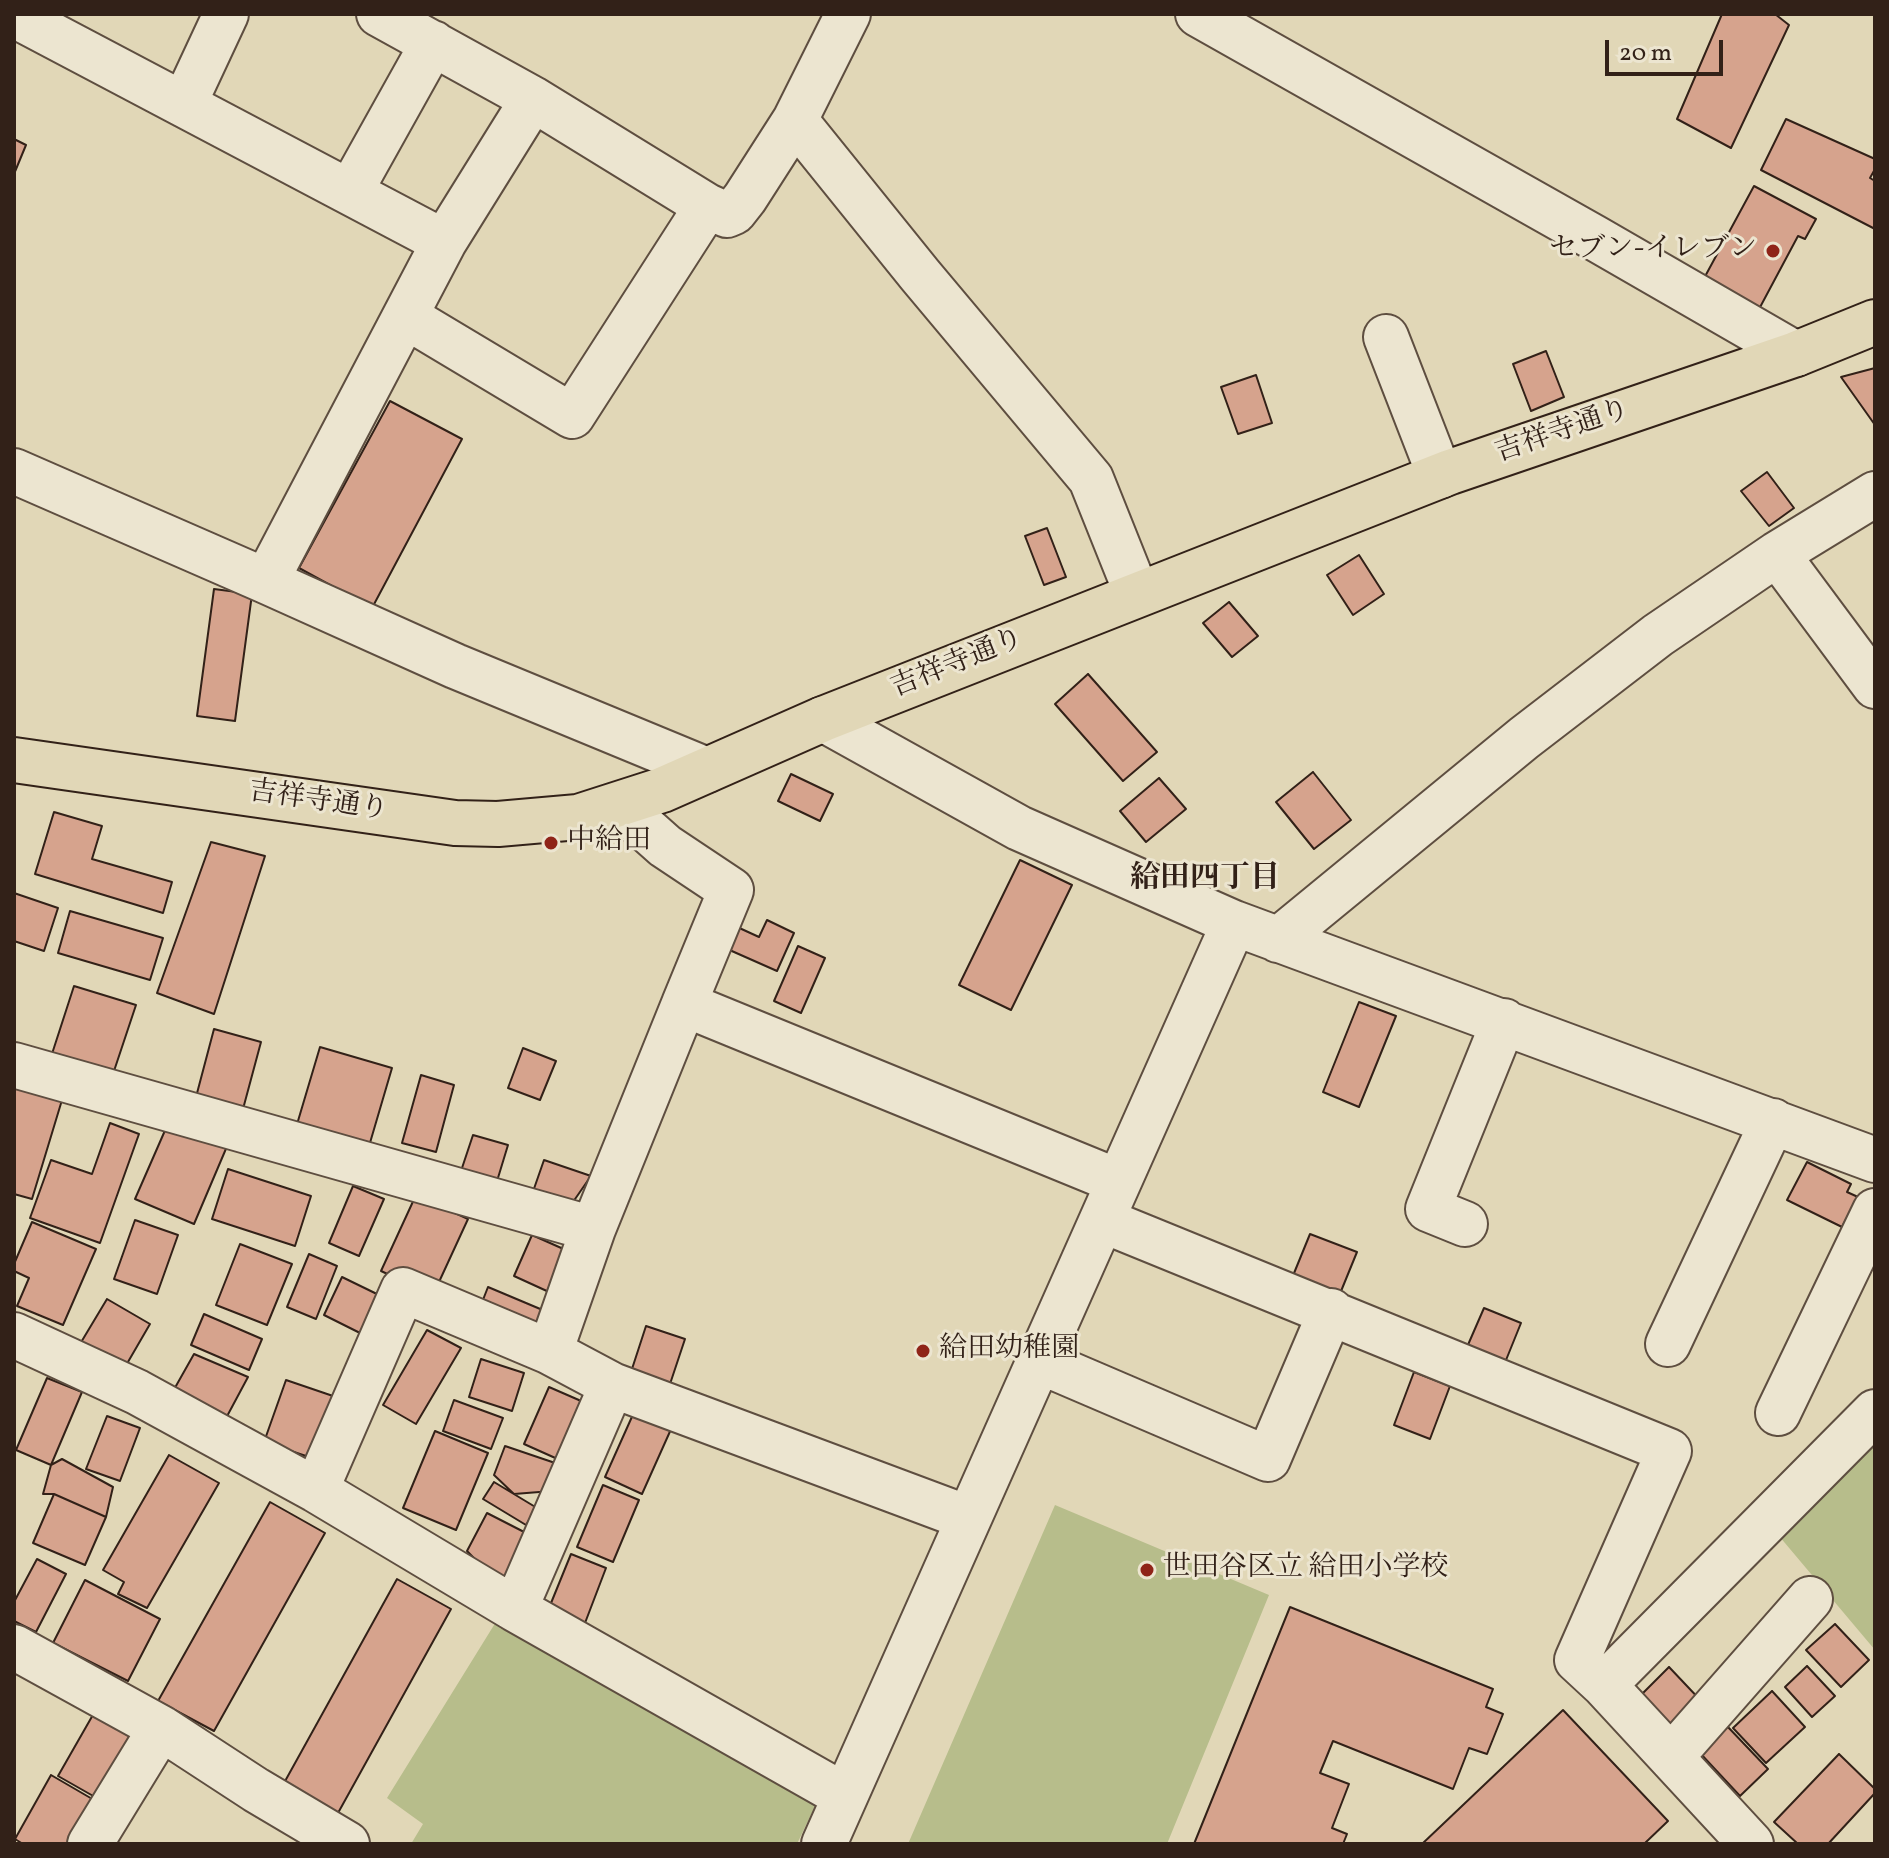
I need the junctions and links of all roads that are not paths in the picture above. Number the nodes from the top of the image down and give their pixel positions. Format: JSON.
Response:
{"nodes":[{"id":1,"x":226,"y":14,"type":"edge"},
{"id":2,"x":379,"y":14,"type":"edge"},
{"id":3,"x":848,"y":14,"type":"edge"},
{"id":4,"x":1198,"y":14,"type":"edge"},
{"id":5,"x":14,"y":15,"type":"edge"},
{"id":6,"x":433,"y":43,"type":"junction"},
{"id":7,"x":533,"y":99,"type":"junction"},
{"id":8,"x":184,"y":104,"type":"junction"},
{"id":9,"x":795,"y":120,"type":"junction"},
{"id":10,"x":351,"y":190,"type":"junction"},
{"id":11,"x":707,"y":206,"type":"junction"},
{"id":12,"x":444,"y":242,"type":"junction"},
{"id":13,"x":405,"y":316,"type":"junction"},
{"id":14,"x":1875,"y":322,"type":"edge"},
{"id":15,"x":1386,"y":337,"type":"dead end"},
{"id":16,"x":1796,"y":354,"type":"junction"},
{"id":17,"x":14,"y":471,"type":"edge"},
{"id":18,"x":1440,"y":476,"type":"junction"},
{"id":19,"x":1875,"y":494,"type":"edge"},
{"id":20,"x":1777,"y":554,"type":"junction"},
{"id":21,"x":266,"y":581,"type":"junction"},
{"id":22,"x":1137,"y":594,"type":"junction"},
{"id":23,"x":1875,"y":686,"type":"edge"},
{"id":24,"x":823,"y":719,"type":"junction"},
{"id":25,"x":14,"y":760,"type":"edge"},
{"id":26,"x":707,"y":770,"type":"junction"},
{"id":27,"x":619,"y":805,"type":"junction"},
{"id":28,"x":1234,"y":923,"type":"junction"},
{"id":29,"x":1278,"y":940,"type":"junction"},
{"id":30,"x":684,"y":1004,"type":"junction"},
{"id":31,"x":1504,"y":1021,"type":"junction"},
{"id":32,"x":14,"y":1065,"type":"edge"},
{"id":33,"x":1773,"y":1121,"type":"junction"},
{"id":34,"x":1875,"y":1160,"type":"edge"},
{"id":35,"x":1110,"y":1200,"type":"junction"},
{"id":36,"x":1875,"y":1211,"type":"edge"},
{"id":37,"x":1465,"y":1224,"type":"dead end"},
{"id":38,"x":593,"y":1229,"type":"junction"},
{"id":39,"x":1331,"y":1311,"type":"junction"},
{"id":40,"x":14,"y":1335,"type":"edge"},
{"id":41,"x":1668,"y":1344,"type":"dead end"},
{"id":42,"x":550,"y":1352,"type":"junction"},
{"id":43,"x":1039,"y":1361,"type":"junction"},
{"id":44,"x":612,"y":1385,"type":"junction"},
{"id":45,"x":1875,"y":1412,"type":"edge"},
{"id":46,"x":1778,"y":1413,"type":"dead end"},
{"id":47,"x":316,"y":1490,"type":"junction"},
{"id":48,"x":968,"y":1518,"type":"junction"},
{"id":49,"x":1810,"y":1599,"type":"dead end"},
{"id":50,"x":515,"y":1609,"type":"junction"},
{"id":51,"x":14,"y":1647,"type":"edge"},
{"id":52,"x":1591,"y":1672,"type":"junction"},
{"id":53,"x":161,"y":1728,"type":"junction"},
{"id":54,"x":1671,"y":1757,"type":"junction"},
{"id":55,"x":845,"y":1796,"type":"junction"},
{"id":56,"x":90,"y":1844,"type":"edge"},
{"id":57,"x":347,"y":1844,"type":"edge"},
{"id":58,"x":824,"y":1844,"type":"edge"},
{"id":59,"x":1751,"y":1844,"type":"edge"}],
"edges":[{"from":1,"to":8,"type":"street"},
{"from":2,"to":6,"type":"street"},
{"from":3,"to":9,"type":"street"},
{"from":4,"to":16,"type":"street"},
{"from":5,"to":8,"type":"street"},
{"from":6,"to":7,"type":"street"},
{"from":6,"to":10,"type":"street"},
{"from":7,"to":11,"type":"street"},
{"from":7,"to":12,"type":"street"},
{"from":8,"to":10,"type":"street"},
{"from":9,"to":11,"type":"street"},
{"from":9,"to":22,"type":"street"},
{"from":10,"to":12,"type":"street"},
{"from":11,"to":13,"type":"street"},
{"from":12,"to":13,"type":"street"},
{"from":13,"to":21,"type":"street"},
{"from":14,"to":16,"type":"main road","name":"吉祥寺通り"},
{"from":15,"to":18,"type":"street"},
{"from":16,"to":18,"type":"main road","name":"吉祥寺通り"},
{"from":17,"to":21,"type":"street"},
{"from":18,"to":22,"type":"main road","name":"吉祥寺通り"},
{"from":19,"to":20,"type":"street"},
{"from":20,"to":23,"type":"street"},
{"from":20,"to":29,"type":"street"},
{"from":21,"to":26,"type":"street"},
{"from":22,"to":24,"type":"main road","name":"吉祥寺通り"},
{"from":24,"to":26,"type":"main road","name":"吉祥寺通り"},
{"from":24,"to":28,"type":"street"},
{"from":25,"to":27,"type":"main road","name":"吉祥寺通り"},
{"from":26,"to":27,"type":"main road","name":"吉祥寺通り"},
{"from":27,"to":30,"type":"street"},
{"from":28,"to":29,"type":"street"},
{"from":28,"to":35,"type":"street"},
{"from":29,"to":31,"type":"street"},
{"from":30,"to":35,"type":"street"},
{"from":30,"to":38,"type":"street"},
{"from":31,"to":33,"type":"street"},
{"from":31,"to":37,"type":"street"},
{"from":32,"to":38,"type":"street"},
{"from":33,"to":34,"type":"street"},
{"from":33,"to":41,"type":"street"},
{"from":35,"to":39,"type":"street"},
{"from":35,"to":43,"type":"street"},
{"from":36,"to":46,"type":"street"},
{"from":38,"to":42,"type":"street"},
{"from":39,"to":43,"type":"street"},
{"from":39,"to":52,"type":"street"},
{"from":40,"to":47,"type":"street"},
{"from":42,"to":44,"type":"street"},
{"from":42,"to":47,"type":"street"},
{"from":43,"to":48,"type":"street"},
{"from":44,"to":48,"type":"street"},
{"from":44,"to":50,"type":"street"},
{"from":45,"to":52,"type":"street"},
{"from":47,"to":50,"type":"street"},
{"from":48,"to":55,"type":"street"},
{"from":49,"to":54,"type":"street"},
{"from":50,"to":55,"type":"street"},
{"from":51,"to":53,"type":"street"},
{"from":52,"to":54,"type":"street"},
{"from":53,"to":56,"type":"street"},
{"from":53,"to":57,"type":"street"},
{"from":54,"to":59,"type":"street"},
{"from":55,"to":58,"type":"street"}]}
